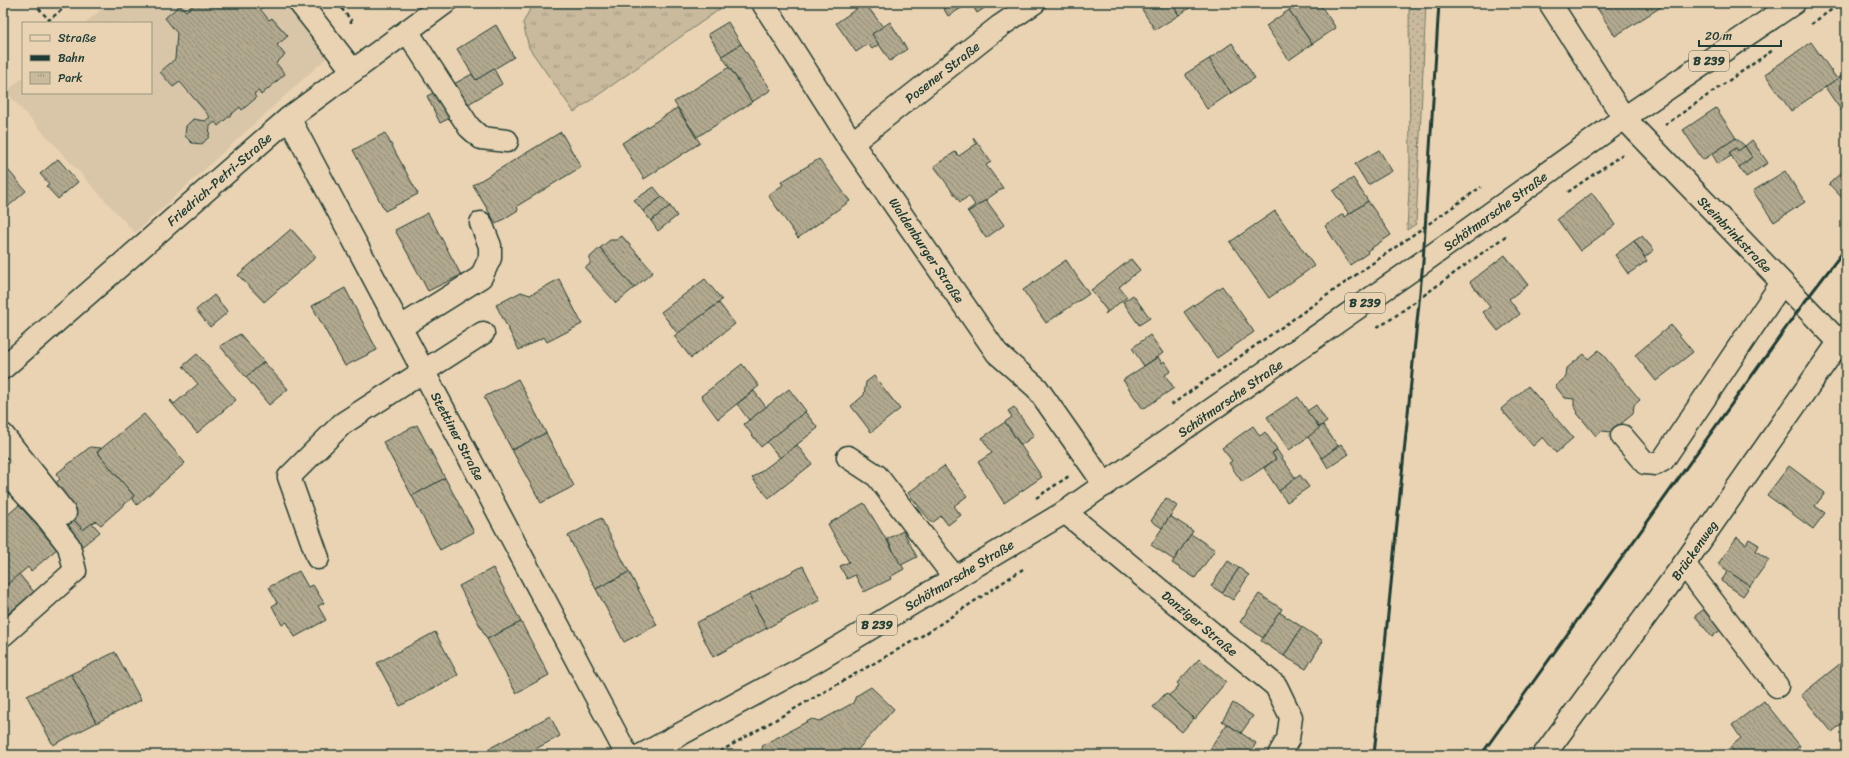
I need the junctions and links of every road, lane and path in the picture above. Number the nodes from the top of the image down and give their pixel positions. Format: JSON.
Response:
{"nodes":[{"id":1,"x":34,"y":3,"type":"edge"},
{"id":2,"x":70,"y":3,"type":"edge"},
{"id":3,"x":300,"y":3,"type":"edge"},
{"id":4,"x":445,"y":3,"type":"edge"},
{"id":5,"x":763,"y":3,"type":"edge"},
{"id":6,"x":1034,"y":3,"type":"edge"},
{"id":7,"x":1550,"y":3,"type":"edge"},
{"id":8,"x":1794,"y":3,"type":"edge"},
{"id":9,"x":407,"y":31,"type":"junction"},
{"id":10,"x":353,"y":71,"type":"junction"},
{"id":11,"x":290,"y":118,"type":"junction"},
{"id":12,"x":1624,"y":118,"type":"junction"},
{"id":13,"x":507,"y":141,"type":"dead end"},
{"id":14,"x":852,"y":143,"type":"junction"},
{"id":15,"x":1482,"y":186,"type":"dead end"},
{"id":16,"x":481,"y":223,"type":"dead end"},
{"id":17,"x":1782,"y":283,"type":"junction"},
{"id":18,"x":401,"y":327,"type":"junction"},
{"id":19,"x":483,"y":333,"type":"dead end"},
{"id":20,"x":1844,"y":342,"type":"edge"},
{"id":21,"x":3,"y":368,"type":"edge"},
{"id":22,"x":424,"y":372,"type":"junction"},
{"id":23,"x":1166,"y":408,"type":"dead end"},
{"id":24,"x":3,"y":435,"type":"edge"},
{"id":25,"x":1622,"y":436,"type":"dead end"},
{"id":26,"x":848,"y":457,"type":"dead end"},
{"id":27,"x":1089,"y":462,"type":"junction"},
{"id":28,"x":3,"y":470,"type":"edge"},
{"id":29,"x":1105,"y":485,"type":"junction"},
{"id":30,"x":1031,"y":501,"type":"dead end"},
{"id":31,"x":1065,"y":512,"type":"junction"},
{"id":32,"x":65,"y":513,"type":"dead end"},
{"id":33,"x":318,"y":558,"type":"dead end"},
{"id":34,"x":1684,"y":564,"type":"junction"},
{"id":35,"x":955,"y":578,"type":"junction"},
{"id":36,"x":3,"y":635,"type":"edge"},
{"id":37,"x":1777,"y":686,"type":"dead end"},
{"id":38,"x":627,"y":755,"type":"edge"},
{"id":39,"x":642,"y":755,"type":"edge"},
{"id":40,"x":1279,"y":755,"type":"edge"},
{"id":41,"x":1544,"y":755,"type":"edge"}],
"edges":[{"from":1,"to":2,"type":"path"},
{"from":3,"to":10,"type":"street"},
{"from":4,"to":9,"type":"street","name":"Friedrich-Petri-Straße"},
{"from":5,"to":14,"type":"street","name":"Waldenburger Straße"},
{"from":6,"to":14,"type":"street","name":"Posener Straße"},
{"from":7,"to":12,"type":"street","name":"Steinbrinkstraße"},
{"from":8,"to":12,"type":"street","name":"Schötmarsche Straße","number":"B 239"},
{"from":9,"to":10,"type":"street","name":"Friedrich-Petri-Straße"},
{"from":9,"to":13,"type":"street"},
{"from":10,"to":11,"type":"street","name":"Friedrich-Petri-Straße"},
{"from":11,"to":18,"type":"street","name":"Stettiner Straße"},
{"from":11,"to":21,"type":"street","name":"Friedrich-Petri-Straße"},
{"from":12,"to":17,"type":"street","name":"Steinbrinkstraße"},
{"from":12,"to":29,"type":"street","name":"Schötmarsche Straße","number":"B 239"},
{"from":14,"to":27,"type":"street","name":"Waldenburger Straße"},
{"from":15,"to":23,"type":"path"},
{"from":16,"to":18,"type":"street"},
{"from":17,"to":20,"type":"street","name":"Steinbrinkstraße"},
{"from":17,"to":25,"type":"street"},
{"from":18,"to":22,"type":"street","name":"Stettiner Straße"},
{"from":19,"to":22,"type":"street"},
{"from":20,"to":34,"type":"street","name":"Brückenweg"},
{"from":22,"to":33,"type":"street"},
{"from":22,"to":38,"type":"street","name":"Stettiner Straße"},
{"from":24,"to":32,"type":"street"},
{"from":26,"to":35,"type":"street"},
{"from":27,"to":29,"type":"street","name":"Waldenburger Straße"},
{"from":27,"to":30,"type":"path"},
{"from":28,"to":36,"type":"street"},
{"from":29,"to":31,"type":"street","name":"Schötmarsche Straße","number":"B 239"},
{"from":31,"to":35,"type":"street","name":"Schötmarsche Straße","number":"B 239"},
{"from":31,"to":40,"type":"street","name":"Danziger Straße"},
{"from":34,"to":37,"type":"street"},
{"from":34,"to":41,"type":"street","name":"Brückenweg"},
{"from":35,"to":39,"type":"street","name":"Schötmarsche Straße","number":"B 239"}]}
